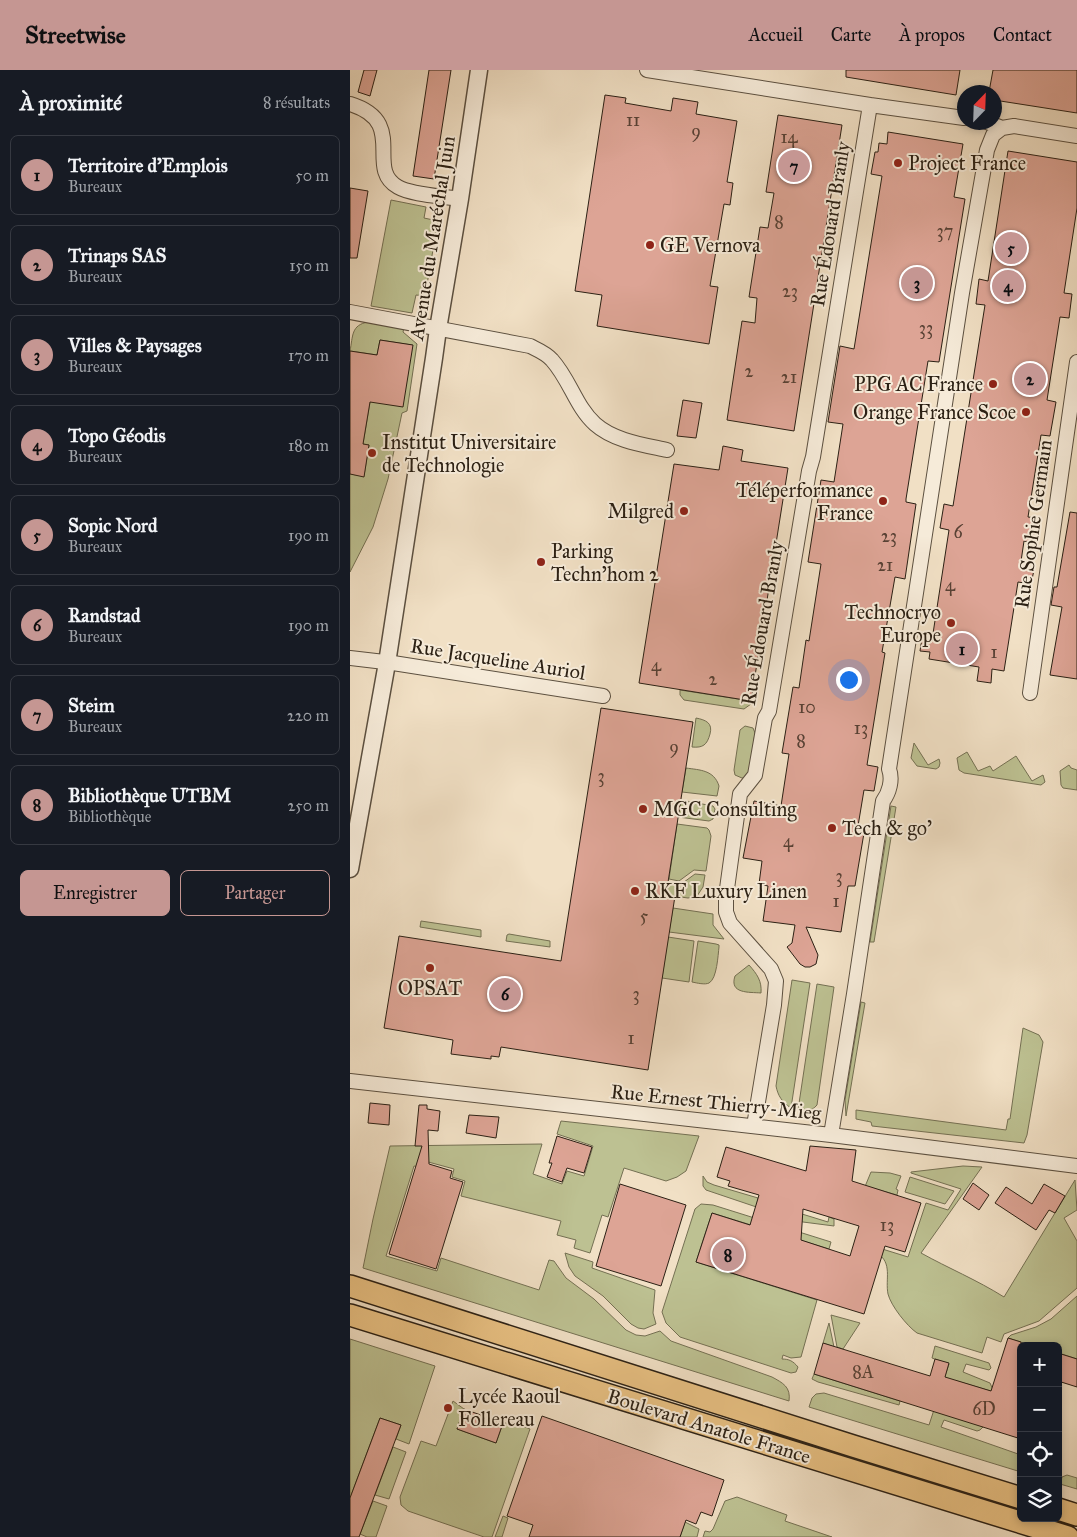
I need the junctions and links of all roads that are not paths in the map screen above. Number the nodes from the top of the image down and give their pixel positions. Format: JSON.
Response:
{"nodes":[{"id":1,"x":479,"y":70,"type":"edge"},
{"id":2,"x":647,"y":70,"type":"edge"},
{"id":3,"x":350,"y":104,"type":"edge"},
{"id":4,"x":870,"y":106,"type":"junction"},
{"id":5,"x":957,"y":117,"type":"edge"},
{"id":6,"x":1002,"y":128,"type":"edge"},
{"id":7,"x":999,"y":130,"type":"edge"},
{"id":8,"x":1077,"y":136,"type":"edge"},
{"id":9,"x":460,"y":199,"type":"junction"},
{"id":10,"x":350,"y":312,"type":"edge"},
{"id":11,"x":438,"y":328,"type":"junction"},
{"id":12,"x":1077,"y":362,"type":"edge"},
{"id":13,"x":668,"y":450,"type":"dead end"},
{"id":14,"x":350,"y":658,"type":"edge"},
{"id":15,"x":387,"y":662,"type":"junction"},
{"id":16,"x":1030,"y":693,"type":"dead end"},
{"id":17,"x":603,"y":696,"type":"dead end"},
{"id":18,"x":350,"y":869,"type":"edge"},
{"id":19,"x":350,"y":1081,"type":"edge"},
{"id":20,"x":754,"y":1126,"type":"junction"},
{"id":21,"x":831,"y":1135,"type":"junction"},
{"id":22,"x":1077,"y":1166,"type":"edge"},
{"id":23,"x":350,"y":1286,"type":"edge"},
{"id":24,"x":350,"y":1315,"type":"edge"},
{"id":25,"x":1017,"y":1497,"type":"edge"},
{"id":26,"x":1062,"y":1510,"type":"edge"},
{"id":27,"x":1077,"y":1515,"type":"edge"},
{"id":28,"x":1068,"y":1537,"type":"edge"}],
"edges":[{"from":1,"to":9,"type":"street","name":"Avenue du Maréchal Juin"},
{"from":2,"to":4,"type":"street"},
{"from":3,"to":9,"type":"street"},
{"from":4,"to":5,"type":"street"},
{"from":4,"to":20,"type":"street","name":"Rue Édouard Branly"},
{"from":6,"to":8,"type":"street"},
{"from":7,"to":21,"type":"street"},
{"from":9,"to":11,"type":"street","name":"Avenue du Maréchal Juin"},
{"from":10,"to":11,"type":"street"},
{"from":11,"to":13,"type":"street"},
{"from":11,"to":15,"type":"street","name":"Avenue du Maréchal Juin"},
{"from":12,"to":16,"type":"street","name":"Rue Sophie Germain"},
{"from":14,"to":15,"type":"street","name":"Rue Jacqueline Auriol"},
{"from":15,"to":17,"type":"street","name":"Rue Jacqueline Auriol"},
{"from":15,"to":18,"type":"street"},
{"from":19,"to":20,"type":"street","name":"Rue Ernest Thierry-Mieg"},
{"from":20,"to":21,"type":"street","name":"Rue Ernest Thierry-Mieg"},
{"from":21,"to":22,"type":"street","name":"Rue Ernest Thierry-Mieg"},
{"from":23,"to":25,"type":"main road","name":"Boulevard Anatole France"},
{"from":24,"to":28,"type":"main road","name":"Boulevard Anatole France"},
{"from":26,"to":27,"type":"main road"}]}
